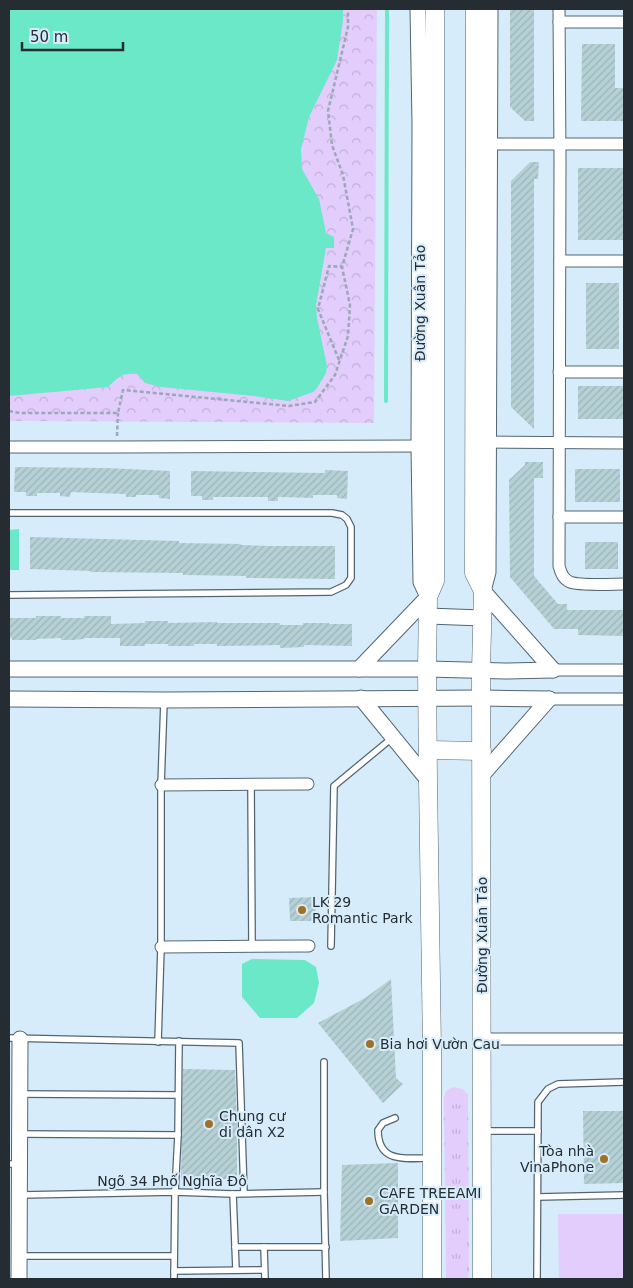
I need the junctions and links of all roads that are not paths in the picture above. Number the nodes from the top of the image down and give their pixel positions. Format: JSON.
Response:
{"nodes":[{"id":1,"x":418,"y":9,"type":"edge"},
{"id":2,"x":435,"y":9,"type":"edge"},
{"id":3,"x":475,"y":9,"type":"edge"},
{"id":4,"x":490,"y":9,"type":"edge"},
{"id":5,"x":559,"y":9,"type":"edge"},
{"id":6,"x":560,"y":22,"type":"junction"},
{"id":7,"x":624,"y":22,"type":"edge"},
{"id":8,"x":482,"y":144,"type":"junction"},
{"id":9,"x":560,"y":144,"type":"junction"},
{"id":10,"x":624,"y":144,"type":"edge"},
{"id":11,"x":560,"y":261,"type":"junction"},
{"id":12,"x":624,"y":261,"type":"edge"},
{"id":13,"x":559,"y":372,"type":"junction"},
{"id":14,"x":624,"y":372,"type":"edge"},
{"id":15,"x":482,"y":442,"type":"junction"},
{"id":16,"x":559,"y":443,"type":"junction"},
{"id":17,"x":624,"y":443,"type":"edge"},
{"id":18,"x":427,"y":446,"type":"junction"},
{"id":19,"x":9,"y":447,"type":"edge"},
{"id":20,"x":9,"y":513,"type":"edge"},
{"id":21,"x":624,"y":517,"type":"edge"},
{"id":22,"x":559,"y":518,"type":"junction"},
{"id":23,"x":624,"y":584,"type":"edge"},
{"id":24,"x":484,"y":591,"type":"junction"},
{"id":25,"x":9,"y":594,"type":"edge"},
{"id":26,"x":428,"y":597,"type":"junction"},
{"id":27,"x":428,"y":616,"type":"junction"},
{"id":28,"x":482,"y":618,"type":"junction"},
{"id":29,"x":359,"y":669,"type":"junction"},
{"id":30,"x":427,"y":669,"type":"junction"},
{"id":31,"x":9,"y":670,"type":"edge"},
{"id":32,"x":481,"y":670,"type":"junction"},
{"id":33,"x":553,"y":670,"type":"junction"},
{"id":34,"x":624,"y":670,"type":"edge"},
{"id":35,"x":361,"y":698,"type":"junction"},
{"id":36,"x":428,"y":698,"type":"junction"},
{"id":37,"x":482,"y":698,"type":"junction"},
{"id":38,"x":9,"y":699,"type":"edge"},
{"id":39,"x":549,"y":699,"type":"junction"},
{"id":40,"x":624,"y":699,"type":"edge"},
{"id":41,"x":164,"y":700,"type":"junction"},
{"id":42,"x":393,"y":737,"type":"junction"},
{"id":43,"x":428,"y":750,"type":"junction"},
{"id":44,"x":482,"y":750,"type":"junction"},
{"id":45,"x":482,"y":774,"type":"junction"},
{"id":46,"x":428,"y":780,"type":"junction"},
{"id":47,"x":251,"y":784,"type":"junction"},
{"id":48,"x":308,"y":784,"type":"dead end"},
{"id":49,"x":162,"y":785,"type":"junction"},
{"id":50,"x":252,"y":946,"type":"junction"},
{"id":51,"x":309,"y":946,"type":"dead end"},
{"id":52,"x":331,"y":946,"type":"dead end"},
{"id":53,"x":161,"y":947,"type":"junction"},
{"id":54,"x":14,"y":1038,"type":"edge"},
{"id":55,"x":482,"y":1039,"type":"junction"},
{"id":56,"x":624,"y":1039,"type":"edge"},
{"id":57,"x":179,"y":1041,"type":"junction"},
{"id":58,"x":158,"y":1042,"type":"junction"},
{"id":59,"x":324,"y":1062,"type":"dead end"},
{"id":60,"x":624,"y":1082,"type":"edge"},
{"id":61,"x":20,"y":1094,"type":"junction"},
{"id":62,"x":178,"y":1095,"type":"junction"},
{"id":63,"x":395,"y":1118,"type":"dead end"},
{"id":64,"x":538,"y":1131,"type":"junction"},
{"id":65,"x":482,"y":1132,"type":"junction"},
{"id":66,"x":19,"y":1134,"type":"junction"},
{"id":67,"x":178,"y":1135,"type":"junction"},
{"id":68,"x":433,"y":1158,"type":"junction"},
{"id":69,"x":14,"y":1164,"type":"edge"},
{"id":70,"x":175,"y":1192,"type":"junction"},
{"id":71,"x":324,"y":1192,"type":"junction"},
{"id":72,"x":244,"y":1193,"type":"junction"},
{"id":73,"x":233,"y":1194,"type":"junction"},
{"id":74,"x":19,"y":1195,"type":"junction"},
{"id":75,"x":624,"y":1196,"type":"edge"},
{"id":76,"x":538,"y":1197,"type":"junction"},
{"id":77,"x":235,"y":1247,"type":"junction"},
{"id":78,"x":264,"y":1247,"type":"junction"},
{"id":79,"x":326,"y":1247,"type":"junction"},
{"id":80,"x":19,"y":1256,"type":"junction"},
{"id":81,"x":174,"y":1256,"type":"junction"},
{"id":82,"x":236,"y":1270,"type":"junction"},
{"id":83,"x":264,"y":1270,"type":"junction"},
{"id":84,"x":174,"y":1271,"type":"junction"},
{"id":85,"x":19,"y":1279,"type":"edge"},
{"id":86,"x":174,"y":1279,"type":"edge"},
{"id":87,"x":266,"y":1279,"type":"edge"},
{"id":88,"x":326,"y":1279,"type":"edge"},
{"id":89,"x":432,"y":1279,"type":"edge"},
{"id":90,"x":482,"y":1279,"type":"edge"},
{"id":91,"x":537,"y":1279,"type":"edge"}],
"edges":[{"from":1,"to":18,"type":"street","name":"Đường Xuân Tảo"},
{"from":2,"to":18,"type":"main road","name":"Đường Xuân Tảo"},
{"from":3,"to":8,"type":"main road","name":"Đường Xuân Tảo"},
{"from":4,"to":8,"type":"street","name":"Đường Xuân Tảo"},
{"from":5,"to":6,"type":"street"},
{"from":6,"to":7,"type":"street"},
{"from":6,"to":9,"type":"street"},
{"from":8,"to":9,"type":"street"},
{"from":8,"to":15,"type":"main road","name":"Đường Xuân Tảo"},
{"from":9,"to":10,"type":"street"},
{"from":9,"to":11,"type":"street"},
{"from":11,"to":12,"type":"street"},
{"from":11,"to":13,"type":"street"},
{"from":13,"to":14,"type":"street"},
{"from":13,"to":16,"type":"street"},
{"from":15,"to":16,"type":"street"},
{"from":15,"to":24,"type":"main road","name":"Đường Xuân Tảo"},
{"from":16,"to":17,"type":"street"},
{"from":16,"to":22,"type":"street"},
{"from":18,"to":19,"type":"street"},
{"from":18,"to":26,"type":"main road","name":"Đường Xuân Tảo"},
{"from":20,"to":25,"type":"lane"},
{"from":21,"to":22,"type":"street"},
{"from":22,"to":23,"type":"street"},
{"from":24,"to":28,"type":"main road","name":"Đường Xuân Tảo"},
{"from":24,"to":33,"type":"street"},
{"from":26,"to":27,"type":"main road","name":"Đường Xuân Tảo"},
{"from":26,"to":29,"type":"street"},
{"from":27,"to":28,"type":"street"},
{"from":27,"to":30,"type":"main road","name":"Đường Xuân Tảo"},
{"from":28,"to":32,"type":"main road","name":"Đường Xuân Tảo"},
{"from":29,"to":30,"type":"street"},
{"from":29,"to":31,"type":"street"},
{"from":30,"to":32,"type":"street"},
{"from":30,"to":36,"type":"main road","name":"Đường Xuân Tảo"},
{"from":32,"to":33,"type":"street"},
{"from":32,"to":37,"type":"main road","name":"Đường Xuân Tảo"},
{"from":33,"to":34,"type":"street"},
{"from":35,"to":36,"type":"street"},
{"from":35,"to":41,"type":"street"},
{"from":35,"to":42,"type":"street"},
{"from":36,"to":37,"type":"street"},
{"from":36,"to":43,"type":"main road","name":"Đường Xuân Tảo"},
{"from":37,"to":39,"type":"street"},
{"from":37,"to":44,"type":"main road","name":"Đường Xuân Tảo"},
{"from":38,"to":41,"type":"street"},
{"from":39,"to":40,"type":"street"},
{"from":39,"to":45,"type":"street"},
{"from":41,"to":49,"type":"lane"},
{"from":42,"to":46,"type":"street"},
{"from":42,"to":52,"type":"lane"},
{"from":43,"to":44,"type":"main road"},
{"from":43,"to":46,"type":"main road","name":"Đường Xuân Tảo"},
{"from":44,"to":45,"type":"main road","name":"Đường Xuân Tảo"},
{"from":45,"to":55,"type":"main road","name":"Đường Xuân Tảo"},
{"from":46,"to":68,"type":"main road","name":"Đường Xuân Tảo"},
{"from":47,"to":48,"type":"street"},
{"from":47,"to":49,"type":"street"},
{"from":47,"to":50,"type":"lane"},
{"from":49,"to":53,"type":"lane"},
{"from":50,"to":51,"type":"street"},
{"from":50,"to":53,"type":"street"},
{"from":53,"to":58,"type":"lane"},
{"from":54,"to":58,"type":"lane"},
{"from":54,"to":61,"type":"street"},
{"from":55,"to":56,"type":"street"},
{"from":55,"to":65,"type":"main road","name":"Đường Xuân Tảo"},
{"from":57,"to":58,"type":"lane"},
{"from":57,"to":62,"type":"lane"},
{"from":57,"to":72,"type":"lane"},
{"from":59,"to":71,"type":"lane"},
{"from":60,"to":64,"type":"lane"},
{"from":61,"to":62,"type":"lane"},
{"from":61,"to":66,"type":"street"},
{"from":62,"to":67,"type":"lane"},
{"from":63,"to":68,"type":"lane"},
{"from":64,"to":65,"type":"lane"},
{"from":64,"to":76,"type":"lane"},
{"from":65,"to":90,"type":"main road","name":"Đường Xuân Tảo"},
{"from":66,"to":67,"type":"lane"},
{"from":66,"to":69,"type":"street"},
{"from":67,"to":70,"type":"lane"},
{"from":68,"to":89,"type":"main road","name":"Đường Xuân Tảo"},
{"from":69,"to":74,"type":"street"},
{"from":70,"to":73,"type":"lane","name":"Ngõ 34 Phố Nghĩa Đô"},
{"from":70,"to":74,"type":"lane","name":"Ngõ 34 Phố Nghĩa Đô"},
{"from":70,"to":81,"type":"lane"},
{"from":71,"to":72,"type":"lane","name":"Ngõ 34 Phố Nghĩa Đô"},
{"from":71,"to":79,"type":"lane"},
{"from":72,"to":73,"type":"lane","name":"Ngõ 34 Phố Nghĩa Đô"},
{"from":73,"to":77,"type":"lane"},
{"from":74,"to":80,"type":"street"},
{"from":75,"to":76,"type":"lane"},
{"from":76,"to":91,"type":"lane"},
{"from":77,"to":78,"type":"lane"},
{"from":77,"to":82,"type":"lane"},
{"from":78,"to":79,"type":"lane"},
{"from":78,"to":83,"type":"lane"},
{"from":79,"to":88,"type":"lane"},
{"from":80,"to":81,"type":"lane"},
{"from":80,"to":85,"type":"street"},
{"from":81,"to":84,"type":"lane"},
{"from":82,"to":83,"type":"lane"},
{"from":82,"to":84,"type":"lane"},
{"from":83,"to":87,"type":"lane"},
{"from":84,"to":86,"type":"lane"}]}
